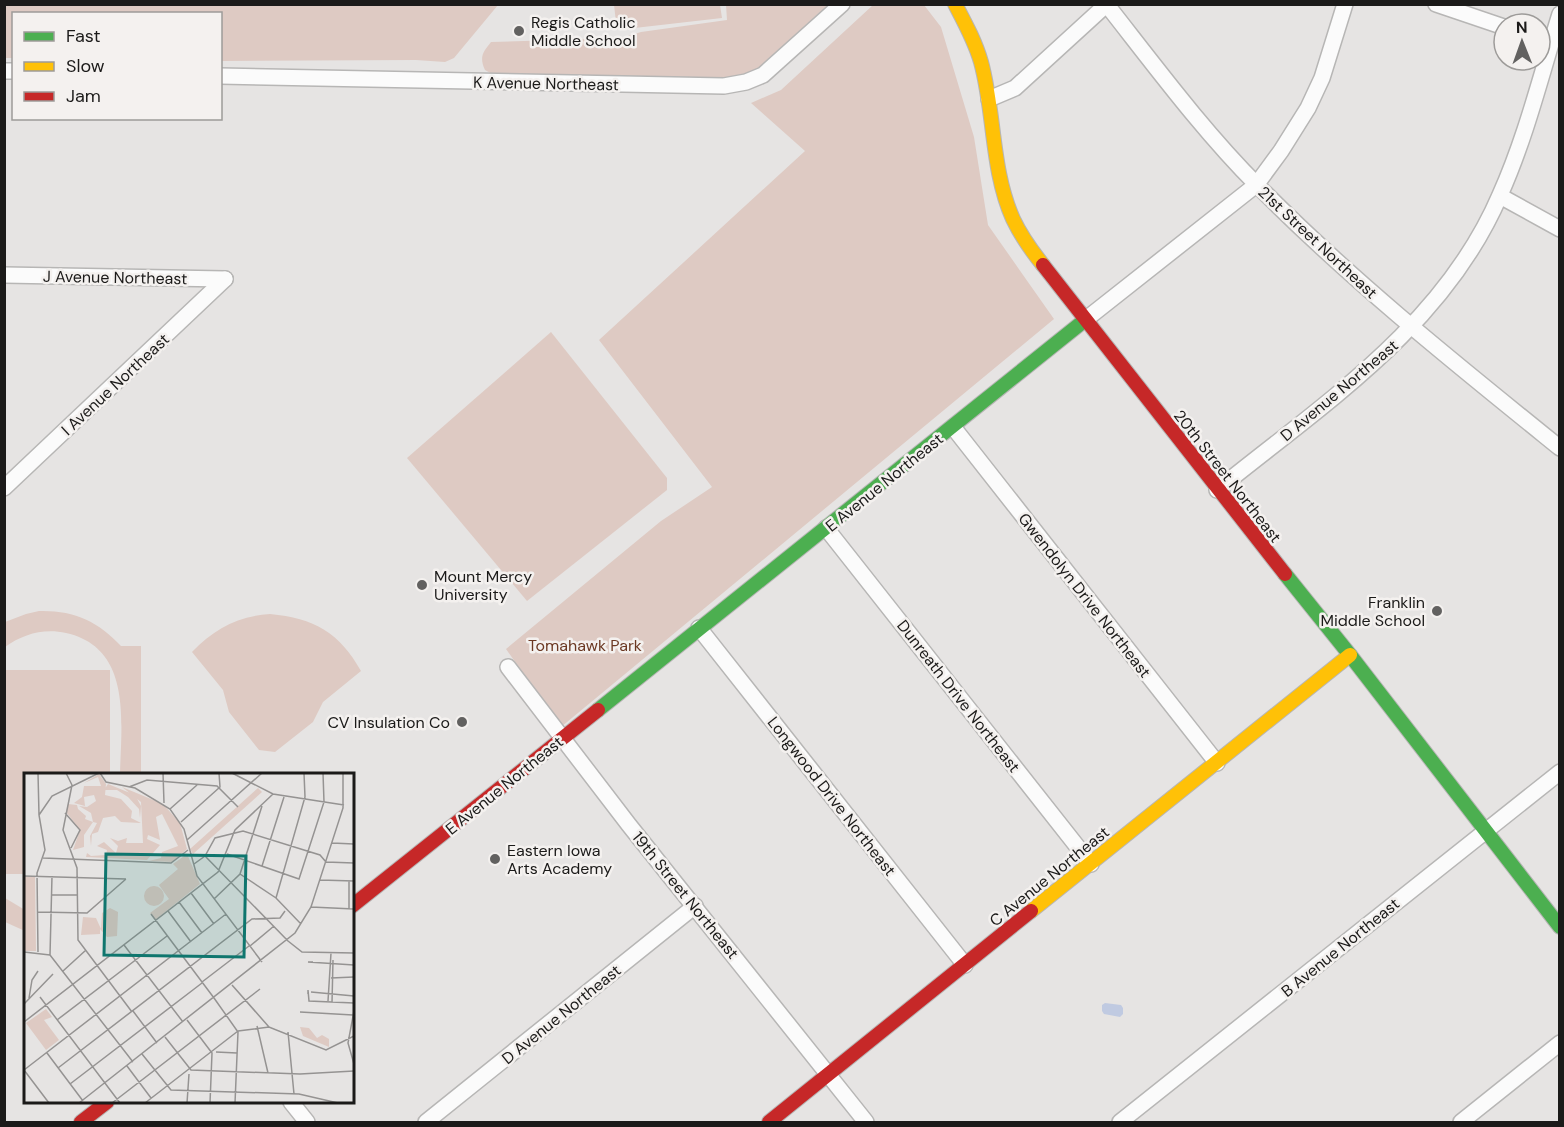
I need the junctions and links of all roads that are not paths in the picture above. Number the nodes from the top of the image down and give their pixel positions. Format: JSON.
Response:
{"nodes":[{"id":1,"x":842,"y":4,"type":"edge"},
{"id":2,"x":956,"y":4,"type":"edge"},
{"id":3,"x":1345,"y":4,"type":"edge"},
{"id":4,"x":1436,"y":4,"type":"edge"},
{"id":5,"x":1107,"y":5,"type":"edge"},
{"id":6,"x":1560,"y":14,"type":"edge"},
{"id":7,"x":1492,"y":23,"type":"edge"},
{"id":8,"x":1552,"y":36,"type":"edge"},
{"id":9,"x":1541,"y":72,"type":"edge"},
{"id":10,"x":222,"y":76,"type":"edge"},
{"id":11,"x":989,"y":99,"type":"junction"},
{"id":12,"x":1256,"y":184,"type":"junction"},
{"id":13,"x":1500,"y":196,"type":"junction"},
{"id":14,"x":1560,"y":229,"type":"edge"},
{"id":15,"x":4,"y":275,"type":"edge"},
{"id":16,"x":225,"y":279,"type":"joint"},
{"id":17,"x":1085,"y":320,"type":"junction"},
{"id":18,"x":1411,"y":328,"type":"junction"},
{"id":19,"x":953,"y":426,"type":"junction"},
{"id":20,"x":1560,"y":448,"type":"edge"},
{"id":21,"x":4,"y":488,"type":"edge"},
{"id":22,"x":1217,"y":490,"type":"junction"},
{"id":23,"x":826,"y":528,"type":"junction"},
{"id":24,"x":699,"y":628,"type":"junction"},
{"id":25,"x":1350,"y":656,"type":"junction"},
{"id":26,"x":508,"y":667,"type":"dead end"},
{"id":27,"x":564,"y":738,"type":"junction"},
{"id":28,"x":1217,"y":763,"type":"junction"},
{"id":29,"x":1560,"y":772,"type":"edge"},
{"id":30,"x":1485,"y":832,"type":"junction"},
{"id":31,"x":1091,"y":864,"type":"junction"},
{"id":32,"x":354,"y":904,"type":"edge"},
{"id":33,"x":695,"y":906,"type":"junction"},
{"id":34,"x":1560,"y":927,"type":"edge"},
{"id":35,"x":965,"y":965,"type":"junction"},
{"id":36,"x":1560,"y":1043,"type":"edge"},
{"id":37,"x":829,"y":1075,"type":"junction"},
{"id":38,"x":105,"y":1103,"type":"edge"},
{"id":39,"x":293,"y":1103,"type":"edge"},
{"id":40,"x":81,"y":1122,"type":"edge"},
{"id":41,"x":308,"y":1122,"type":"edge"},
{"id":42,"x":426,"y":1122,"type":"edge"},
{"id":43,"x":769,"y":1122,"type":"edge"},
{"id":44,"x":866,"y":1122,"type":"edge"},
{"id":45,"x":1120,"y":1122,"type":"edge"},
{"id":46,"x":1461,"y":1122,"type":"edge"}],
"edges":[{"from":1,"to":10,"type":"street","name":"K Avenue Northeast"},
{"from":2,"to":11,"type":"street","name":"20th Street Northeast"},
{"from":3,"to":12,"type":"street","name":"E Avenue Northeast"},
{"from":4,"to":7,"type":"street"},
{"from":5,"to":11,"type":"street"},
{"from":5,"to":12,"type":"street","name":"21st Street Northeast"},
{"from":6,"to":8,"type":"street","name":"D Avenue Northeast"},
{"from":9,"to":13,"type":"street","name":"D Avenue Northeast"},
{"from":11,"to":17,"type":"street","name":"20th Street Northeast"},
{"from":12,"to":17,"type":"street","name":"E Avenue Northeast"},
{"from":12,"to":18,"type":"street","name":"21st Street Northeast"},
{"from":13,"to":14,"type":"street"},
{"from":13,"to":18,"type":"street","name":"D Avenue Northeast"},
{"from":15,"to":16,"type":"street","name":"J Avenue Northeast"},
{"from":16,"to":21,"type":"street","name":"I Avenue Northeast"},
{"from":17,"to":19,"type":"street","name":"E Avenue Northeast"},
{"from":17,"to":22,"type":"street","name":"20th Street Northeast"},
{"from":18,"to":20,"type":"street","name":"21st Street Northeast"},
{"from":18,"to":22,"type":"street","name":"D Avenue Northeast"},
{"from":19,"to":23,"type":"street","name":"E Avenue Northeast"},
{"from":19,"to":28,"type":"street","name":"Gwendolyn Drive Northeast"},
{"from":22,"to":25,"type":"street","name":"20th Street Northeast"},
{"from":23,"to":24,"type":"street","name":"E Avenue Northeast"},
{"from":23,"to":31,"type":"street","name":"Dunreath Drive Northeast"},
{"from":24,"to":27,"type":"street","name":"E Avenue Northeast"},
{"from":24,"to":35,"type":"street","name":"Longwood Drive Northeast"},
{"from":25,"to":28,"type":"street","name":"C Avenue Northeast"},
{"from":25,"to":30,"type":"street","name":"20th Street Northeast"},
{"from":26,"to":27,"type":"street","name":"19th Street Northeast"},
{"from":27,"to":32,"type":"street","name":"E Avenue Northeast"},
{"from":27,"to":33,"type":"street","name":"19th Street Northeast"},
{"from":28,"to":31,"type":"street","name":"C Avenue Northeast"},
{"from":29,"to":30,"type":"street","name":"B Avenue Northeast"},
{"from":30,"to":34,"type":"street","name":"20th Street Northeast"},
{"from":30,"to":45,"type":"street","name":"B Avenue Northeast"},
{"from":31,"to":35,"type":"street","name":"C Avenue Northeast"},
{"from":33,"to":37,"type":"street","name":"19th Street Northeast"},
{"from":33,"to":42,"type":"street","name":"D Avenue Northeast"},
{"from":35,"to":37,"type":"street","name":"C Avenue Northeast"},
{"from":36,"to":46,"type":"street"},
{"from":37,"to":43,"type":"street","name":"C Avenue Northeast"},
{"from":37,"to":44,"type":"street","name":"19th Street Northeast"},
{"from":38,"to":40,"type":"street"},
{"from":39,"to":41,"type":"street"}]}
